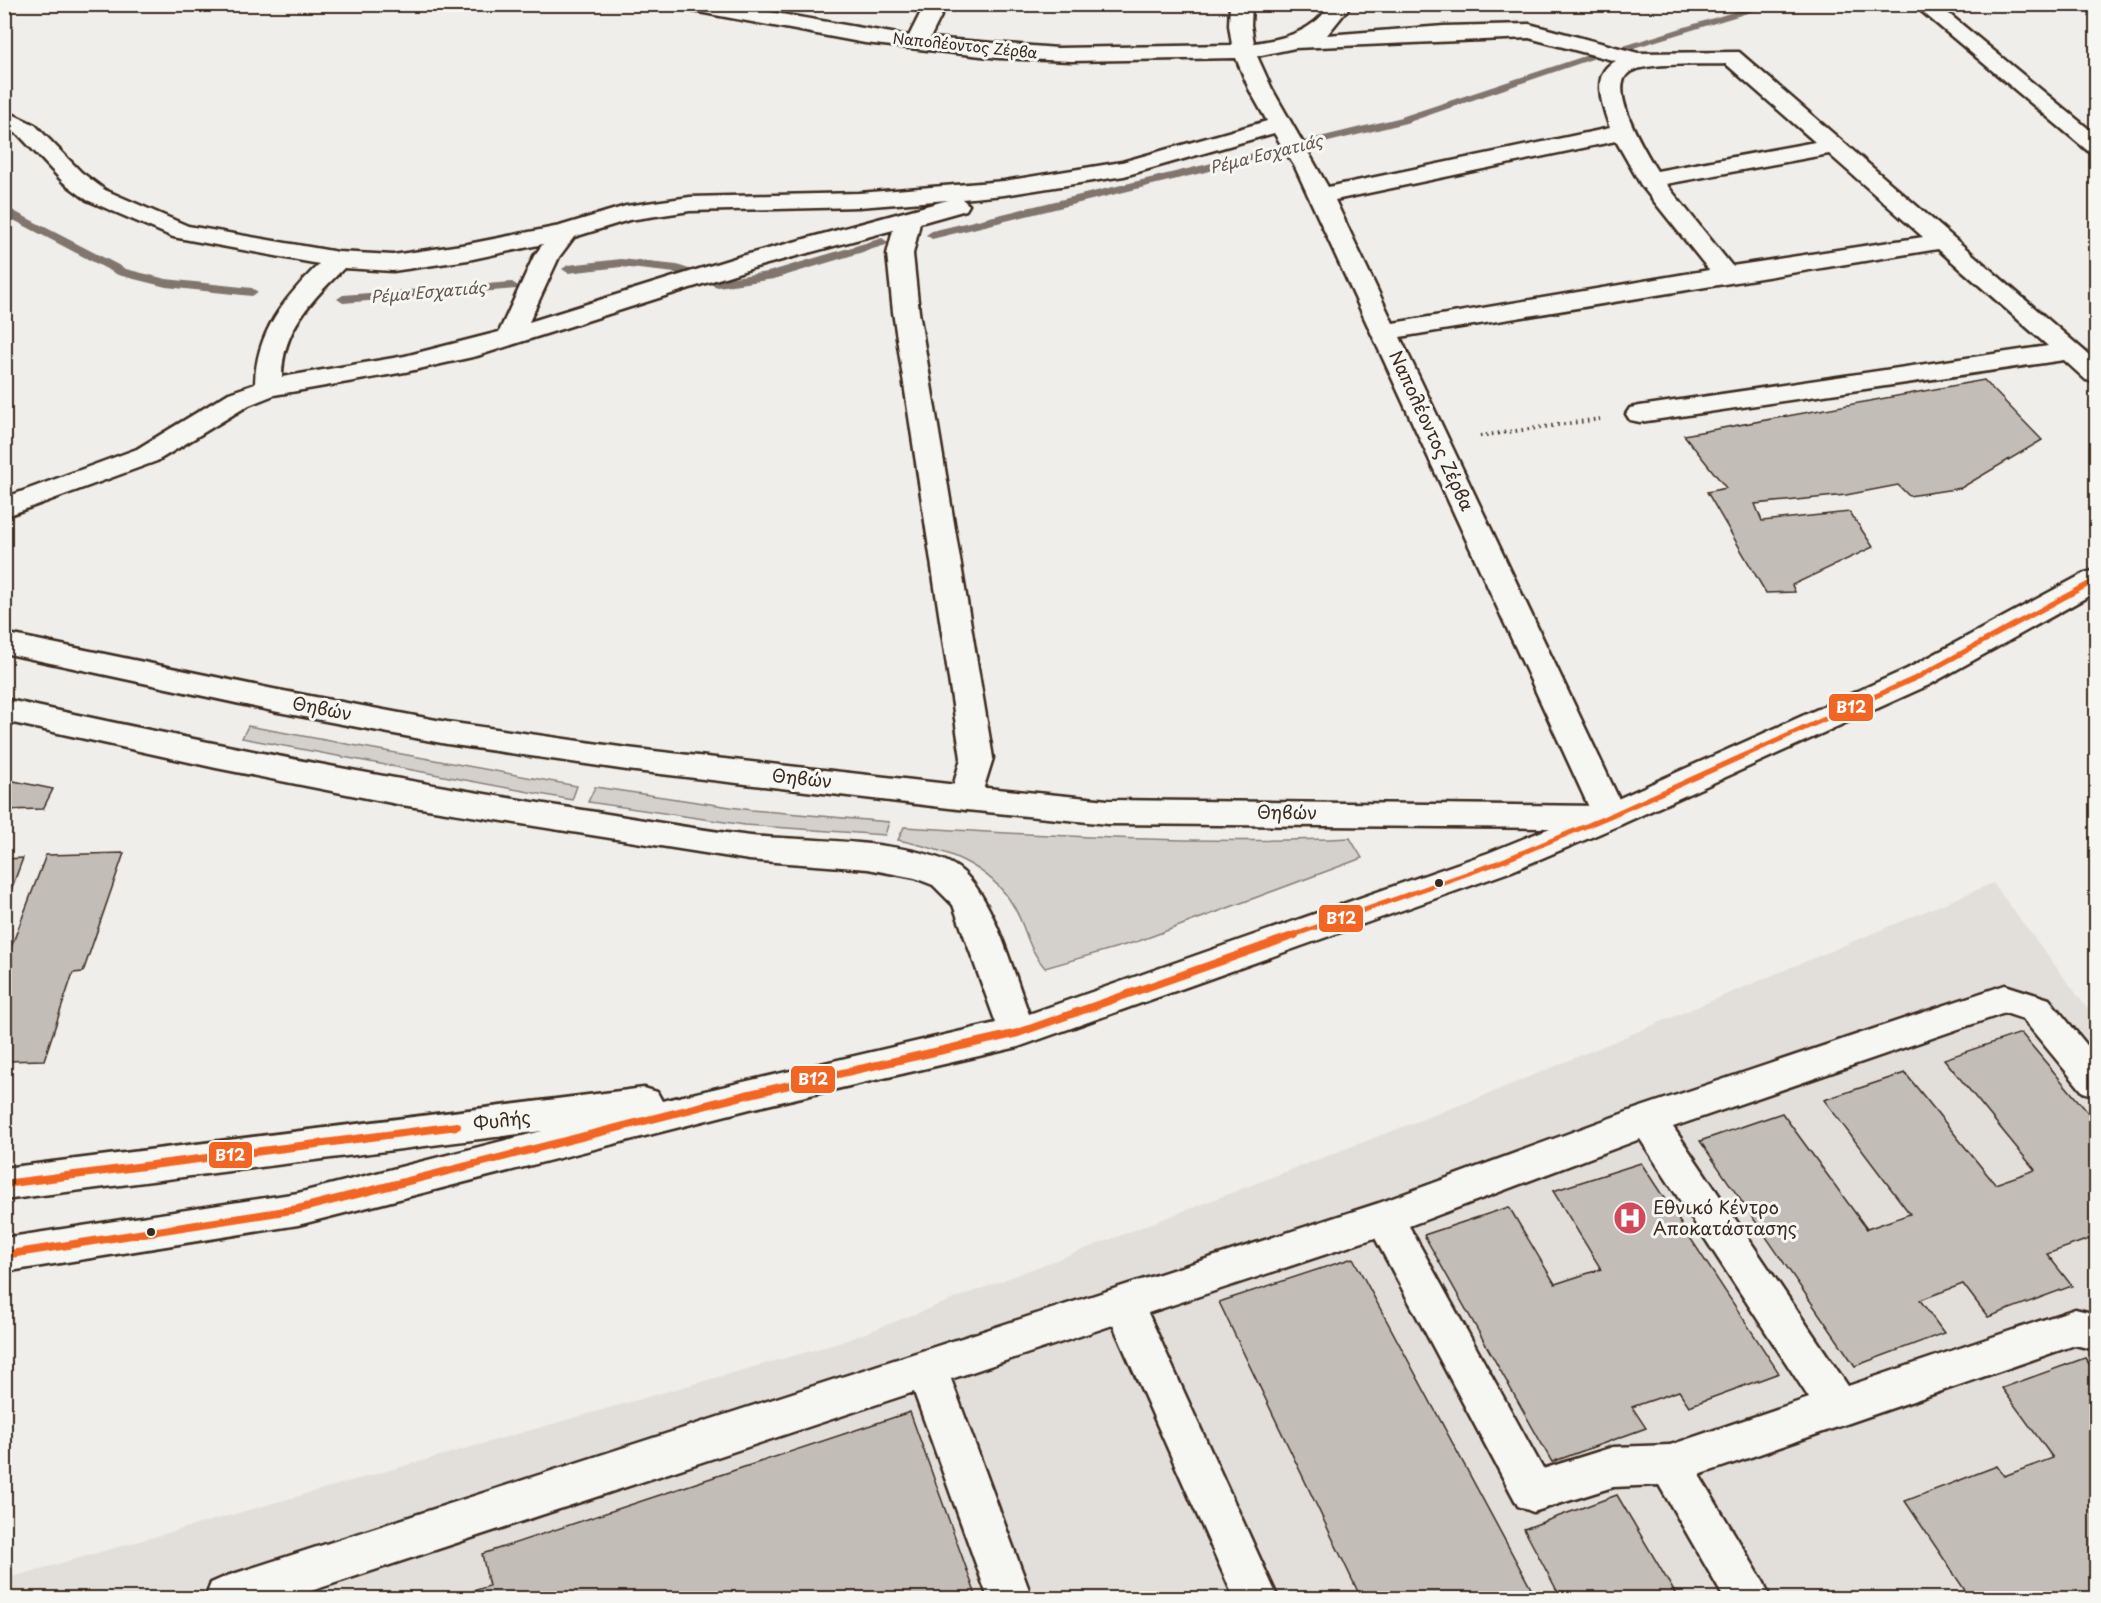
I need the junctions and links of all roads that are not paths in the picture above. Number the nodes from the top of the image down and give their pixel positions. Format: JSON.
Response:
{"nodes":[{"id":1,"x":688,"y":4,"type":"edge"},
{"id":2,"x":936,"y":4,"type":"edge"},
{"id":3,"x":1241,"y":4,"type":"edge"},
{"id":4,"x":1342,"y":4,"type":"edge"},
{"id":5,"x":1923,"y":4,"type":"edge"},
{"id":6,"x":723,"y":8,"type":"edge"},
{"id":7,"x":1294,"y":42,"type":"junction"},
{"id":8,"x":916,"y":43,"type":"junction"},
{"id":9,"x":1245,"y":50,"type":"junction"},
{"id":10,"x":1638,"y":60,"type":"junction"},
{"id":11,"x":4,"y":117,"type":"edge"},
{"id":12,"x":1285,"y":128,"type":"junction"},
{"id":13,"x":1623,"y":132,"type":"junction"},
{"id":14,"x":1834,"y":146,"type":"junction"},
{"id":15,"x":2097,"y":146,"type":"edge"},
{"id":16,"x":1650,"y":180,"type":"junction"},
{"id":17,"x":1004,"y":188,"type":"junction"},
{"id":18,"x":1321,"y":196,"type":"junction"},
{"id":19,"x":908,"y":220,"type":"junction"},
{"id":20,"x":565,"y":232,"type":"junction"},
{"id":21,"x":1943,"y":241,"type":"junction"},
{"id":22,"x":338,"y":260,"type":"junction"},
{"id":23,"x":1726,"y":275,"type":"junction"},
{"id":24,"x":1385,"y":332,"type":"junction"},
{"id":25,"x":510,"y":336,"type":"junction"},
{"id":26,"x":2070,"y":351,"type":"junction"},
{"id":27,"x":2097,"y":374,"type":"edge"},
{"id":28,"x":268,"y":388,"type":"junction"},
{"id":29,"x":1640,"y":414,"type":"road end"},
{"id":30,"x":4,"y":508,"type":"edge"},
{"id":31,"x":2097,"y":580,"type":"edge"},
{"id":32,"x":4,"y":643,"type":"edge"},
{"id":33,"x":4,"y":710,"type":"edge"},
{"id":34,"x":966,"y":798,"type":"junction"},
{"id":35,"x":1610,"y":816,"type":"junction"},
{"id":36,"x":1018,"y":1033,"type":"junction"},
{"id":37,"x":2097,"y":1081,"type":"edge"},
{"id":38,"x":750,"y":1094,"type":"junction"},
{"id":39,"x":1648,"y":1120,"type":"junction"},
{"id":40,"x":4,"y":1184,"type":"edge"},
{"id":41,"x":298,"y":1209,"type":"junction"},
{"id":42,"x":1384,"y":1218,"type":"junction"},
{"id":43,"x":4,"y":1255,"type":"edge"},
{"id":44,"x":4,"y":1277,"type":"edge"},
{"id":45,"x":1123,"y":1302,"type":"junction"},
{"id":46,"x":2097,"y":1332,"type":"edge"},
{"id":47,"x":927,"y":1369,"type":"junction"},
{"id":48,"x":1839,"y":1408,"type":"junction"},
{"id":49,"x":1670,"y":1466,"type":"junction"},
{"id":50,"x":227,"y":1599,"type":"edge"},
{"id":51,"x":1010,"y":1599,"type":"edge"},
{"id":52,"x":1256,"y":1599,"type":"edge"},
{"id":53,"x":1748,"y":1599,"type":"edge"}],
"edges":[{"from":1,"to":6,"type":"street","name":"Ναπολέοντος Ζέρβα"},
{"from":2,"to":8,"type":"street"},
{"from":3,"to":9,"type":"street"},
{"from":4,"to":7,"type":"street"},
{"from":5,"to":15,"type":"street"},
{"from":6,"to":8,"type":"street","name":"Ναπολέοντος Ζέρβα"},
{"from":7,"to":9,"type":"street","name":"Ναπολέοντος Ζέρβα"},
{"from":7,"to":10,"type":"street","name":"Ναπολέοντος Ζέρβα"},
{"from":8,"to":9,"type":"street","name":"Ναπολέοντος Ζέρβα"},
{"from":9,"to":12,"type":"street","name":"Ναπολέοντος Ζέρβα"},
{"from":10,"to":13,"type":"street"},
{"from":10,"to":14,"type":"street","name":"Ναπολέοντος Ζέρβα"},
{"from":11,"to":22,"type":"street"},
{"from":12,"to":17,"type":"street"},
{"from":12,"to":18,"type":"street","name":"Ναπολέοντος Ζέρβα"},
{"from":13,"to":16,"type":"street"},
{"from":13,"to":18,"type":"street"},
{"from":14,"to":16,"type":"street"},
{"from":14,"to":21,"type":"street","name":"Ναπολέοντος Ζέρβα"},
{"from":16,"to":23,"type":"street"},
{"from":17,"to":19,"type":"street"},
{"from":17,"to":20,"type":"street"},
{"from":18,"to":24,"type":"street","name":"Ναπολέοντος Ζέρβα"},
{"from":19,"to":25,"type":"street"},
{"from":19,"to":34,"type":"street"},
{"from":20,"to":22,"type":"street"},
{"from":20,"to":25,"type":"street"},
{"from":21,"to":23,"type":"street"},
{"from":21,"to":26,"type":"street","name":"Ναπολέοντος Ζέρβα"},
{"from":22,"to":28,"type":"street"},
{"from":23,"to":24,"type":"street"},
{"from":24,"to":35,"type":"street","name":"Ναπολέοντος Ζέρβα"},
{"from":25,"to":28,"type":"street"},
{"from":26,"to":27,"type":"street","name":"Ναπολέοντος Ζέρβα"},
{"from":26,"to":29,"type":"street"},
{"from":28,"to":30,"type":"street"},
{"from":31,"to":35,"type":"street","name":"Φυλής"},
{"from":32,"to":34,"type":"street","name":"Θηβών"},
{"from":33,"to":36,"type":"street"},
{"from":34,"to":35,"type":"street","name":"Θηβών"},
{"from":35,"to":36,"type":"street","name":"Φυλής"},
{"from":36,"to":38,"type":"street","name":"Φυλής"},
{"from":37,"to":39,"type":"street"},
{"from":38,"to":40,"type":"street","name":"Φυλής"},
{"from":38,"to":41,"type":"street","name":"Φυλής"},
{"from":39,"to":42,"type":"street"},
{"from":39,"to":48,"type":"street"},
{"from":41,"to":43,"type":"street","name":"Φυλής"},
{"from":41,"to":44,"type":"street"},
{"from":42,"to":45,"type":"street"},
{"from":42,"to":49,"type":"street"},
{"from":45,"to":47,"type":"street"},
{"from":45,"to":52,"type":"street"},
{"from":46,"to":48,"type":"street"},
{"from":47,"to":50,"type":"street"},
{"from":47,"to":51,"type":"street"},
{"from":48,"to":49,"type":"street"},
{"from":49,"to":53,"type":"street"}]}
